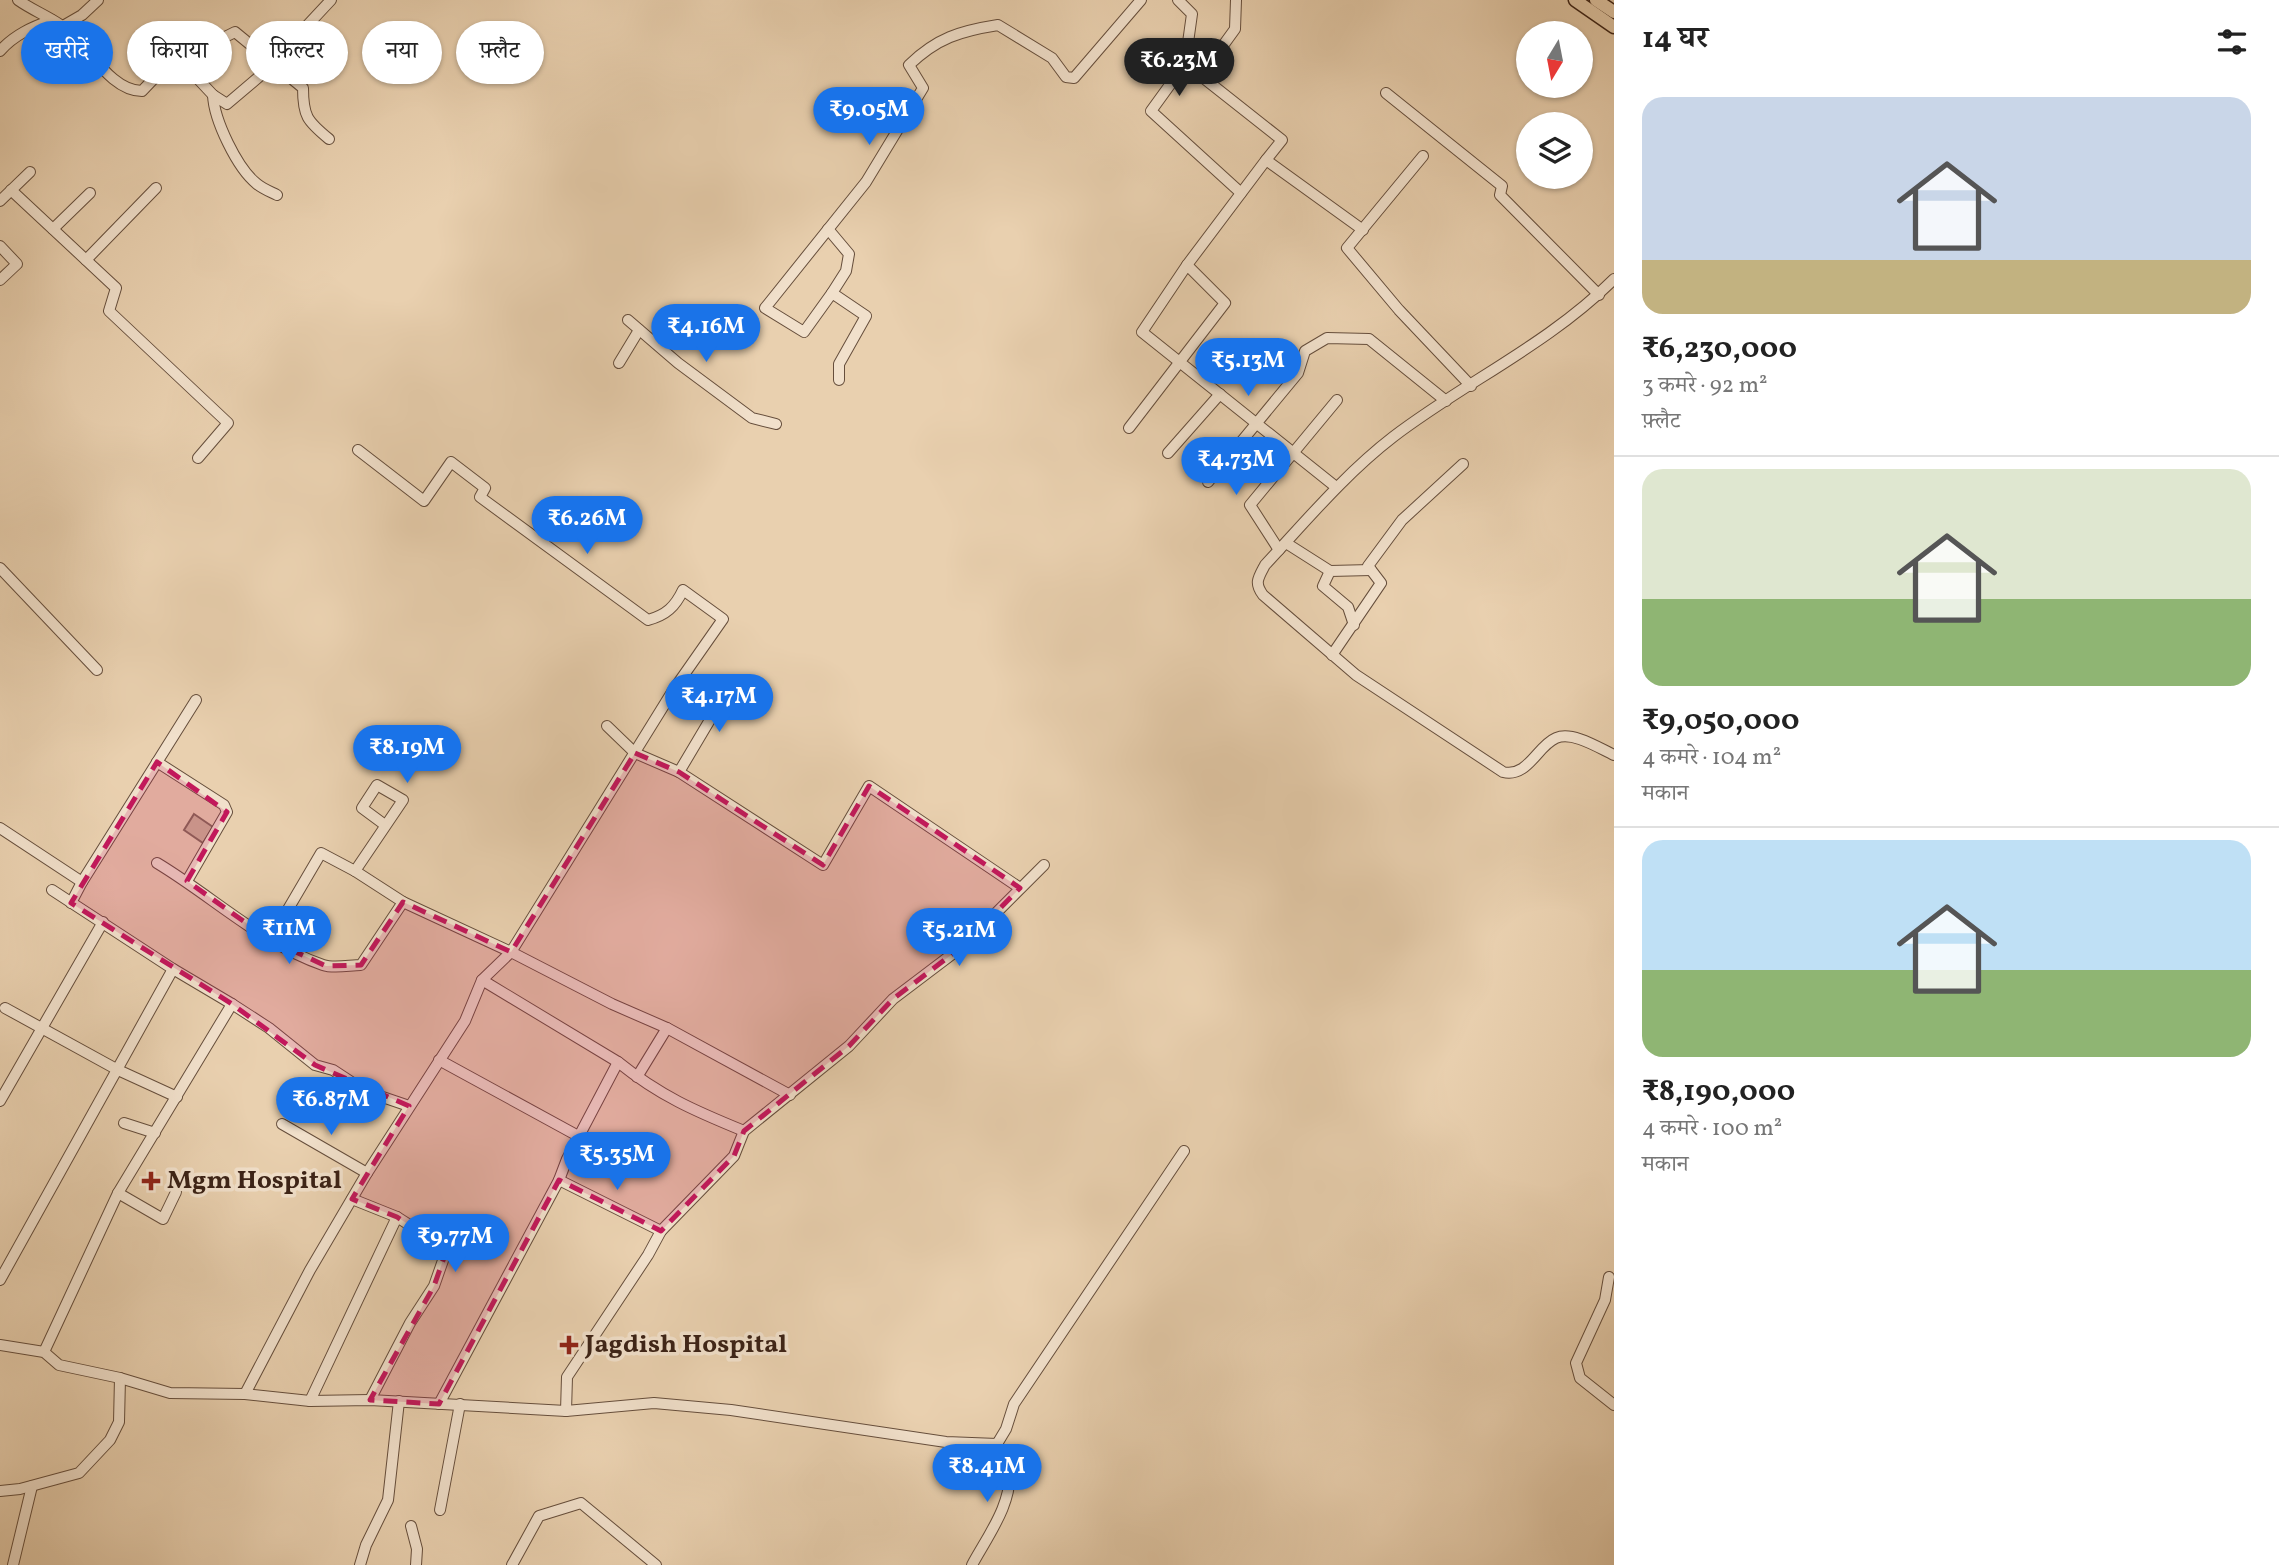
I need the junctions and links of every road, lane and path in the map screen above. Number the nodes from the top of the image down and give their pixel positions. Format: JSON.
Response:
{"nodes":[{"id":1,"x":18,"y":0,"type":"edge"},
{"id":2,"x":98,"y":0,"type":"edge"},
{"id":3,"x":331,"y":0,"type":"edge"},
{"id":4,"x":1141,"y":0,"type":"edge"},
{"id":5,"x":1178,"y":0,"type":"edge"},
{"id":6,"x":1236,"y":0,"type":"edge"},
{"id":7,"x":1575,"y":0,"type":"edge"},
{"id":8,"x":1596,"y":0,"type":"edge"},
{"id":9,"x":1614,"y":12,"type":"edge"},
{"id":10,"x":52,"y":20,"type":"joint"},
{"id":11,"x":72,"y":21,"type":"edge"},
{"id":12,"x":311,"y":21,"type":"edge"},
{"id":13,"x":1614,"y":27,"type":"edge"},
{"id":14,"x":0,"y":51,"type":"edge"},
{"id":15,"x":113,"y":78,"type":"edge"},
{"id":16,"x":250,"y":84,"type":"edge"},
{"id":17,"x":298,"y":84,"type":"edge"},
{"id":18,"x":1386,"y":93,"type":"dead end"},
{"id":19,"x":213,"y":95,"type":"junction"},
{"id":20,"x":329,"y":139,"type":"dead end"},
{"id":21,"x":1423,"y":156,"type":"dead end"},
{"id":22,"x":1266,"y":160,"type":"junction"},
{"id":23,"x":30,"y":172,"type":"dead end"},
{"id":24,"x":156,"y":188,"type":"dead end"},
{"id":25,"x":11,"y":190,"type":"junction"},
{"id":26,"x":90,"y":193,"type":"dead end"},
{"id":27,"x":1241,"y":193,"type":"junction"},
{"id":28,"x":277,"y":195,"type":"dead end"},
{"id":29,"x":0,"y":201,"type":"edge"},
{"id":30,"x":53,"y":229,"type":"junction"},
{"id":31,"x":828,"y":229,"type":"junction"},
{"id":32,"x":1363,"y":230,"type":"junction"},
{"id":33,"x":0,"y":246,"type":"edge"},
{"id":34,"x":86,"y":260,"type":"junction"},
{"id":35,"x":1187,"y":265,"type":"junction"},
{"id":36,"x":1614,"y":279,"type":"edge"},
{"id":37,"x":0,"y":280,"type":"edge"},
{"id":38,"x":832,"y":293,"type":"junction"},
{"id":39,"x":1599,"y":295,"type":"junction"},
{"id":40,"x":628,"y":320,"type":"dead end"},
{"id":41,"x":639,"y":330,"type":"junction"},
{"id":42,"x":1179,"y":362,"type":"junction"},
{"id":43,"x":619,"y":363,"type":"dead end"},
{"id":44,"x":839,"y":380,"type":"dead end"},
{"id":45,"x":1471,"y":386,"type":"junction"},
{"id":46,"x":1220,"y":394,"type":"junction"},
{"id":47,"x":1337,"y":400,"type":"dead end"},
{"id":48,"x":1446,"y":401,"type":"junction"},
{"id":49,"x":776,"y":424,"type":"dead end"},
{"id":50,"x":1256,"y":424,"type":"junction"},
{"id":51,"x":1129,"y":428,"type":"dead end"},
{"id":52,"x":358,"y":450,"type":"dead end"},
{"id":53,"x":1168,"y":453,"type":"dead end"},
{"id":54,"x":1293,"y":453,"type":"junction"},
{"id":55,"x":198,"y":458,"type":"dead end"},
{"id":56,"x":1463,"y":464,"type":"dead end"},
{"id":57,"x":1208,"y":482,"type":"dead end"},
{"id":58,"x":1336,"y":487,"type":"junction"},
{"id":59,"x":1282,"y":547,"type":"junction"},
{"id":60,"x":0,"y":568,"type":"edge"},
{"id":61,"x":1371,"y":570,"type":"junction"},
{"id":62,"x":1330,"y":571,"type":"junction"},
{"id":63,"x":1354,"y":625,"type":"junction"},
{"id":64,"x":1332,"y":655,"type":"junction"},
{"id":65,"x":97,"y":670,"type":"dead end"},
{"id":66,"x":733,"y":681,"type":"dead end"},
{"id":67,"x":197,"y":700,"type":"dead end"},
{"id":68,"x":607,"y":726,"type":"dead end"},
{"id":69,"x":635,"y":753,"type":"junction"},
{"id":70,"x":1614,"y":755,"type":"edge"},
{"id":71,"x":157,"y":762,"type":"junction"},
{"id":72,"x":679,"y":772,"type":"junction"},
{"id":73,"x":385,"y":825,"type":"dead end"},
{"id":74,"x":0,"y":828,"type":"edge"},
{"id":75,"x":157,"y":863,"type":"dead end"},
{"id":76,"x":1044,"y":864,"type":"dead end"},
{"id":77,"x":355,"y":871,"type":"junction"},
{"id":78,"x":187,"y":881,"type":"junction"},
{"id":79,"x":82,"y":883,"type":"junction"},
{"id":80,"x":1020,"y":887,"type":"junction"},
{"id":81,"x":52,"y":890,"type":"dead end"},
{"id":82,"x":403,"y":902,"type":"junction"},
{"id":83,"x":71,"y":903,"type":"junction"},
{"id":84,"x":103,"y":922,"type":"junction"},
{"id":85,"x":271,"y":940,"type":"junction"},
{"id":86,"x":511,"y":952,"type":"junction"},
{"id":87,"x":173,"y":969,"type":"junction"},
{"id":88,"x":482,"y":980,"type":"junction"},
{"id":89,"x":232,"y":1004,"type":"junction"},
{"id":90,"x":5,"y":1008,"type":"dead end"},
{"id":91,"x":667,"y":1028,"type":"junction"},
{"id":92,"x":43,"y":1029,"type":"junction"},
{"id":93,"x":439,"y":1060,"type":"junction"},
{"id":94,"x":618,"y":1062,"type":"junction"},
{"id":95,"x":117,"y":1070,"type":"junction"},
{"id":96,"x":637,"y":1077,"type":"junction"},
{"id":97,"x":790,"y":1095,"type":"junction"},
{"id":98,"x":177,"y":1097,"type":"junction"},
{"id":99,"x":0,"y":1101,"type":"edge"},
{"id":100,"x":409,"y":1106,"type":"junction"},
{"id":101,"x":124,"y":1123,"type":"dead end"},
{"id":102,"x":282,"y":1124,"type":"dead end"},
{"id":103,"x":744,"y":1131,"type":"junction"},
{"id":104,"x":155,"y":1133,"type":"junction"},
{"id":105,"x":580,"y":1137,"type":"junction"},
{"id":106,"x":1184,"y":1151,"type":"dead end"},
{"id":107,"x":367,"y":1173,"type":"junction"},
{"id":108,"x":559,"y":1180,"type":"junction"},
{"id":109,"x":176,"y":1192,"type":"dead end"},
{"id":110,"x":118,"y":1193,"type":"junction"},
{"id":111,"x":352,"y":1199,"type":"junction"},
{"id":112,"x":397,"y":1217,"type":"junction"},
{"id":113,"x":661,"y":1231,"type":"junction"},
{"id":114,"x":1609,"y":1277,"type":"dead end"},
{"id":115,"x":0,"y":1280,"type":"edge"},
{"id":116,"x":0,"y":1345,"type":"edge"},
{"id":117,"x":44,"y":1352,"type":"junction"},
{"id":118,"x":120,"y":1378,"type":"junction"},
{"id":119,"x":245,"y":1394,"type":"junction"},
{"id":120,"x":370,"y":1399,"type":"junction"},
{"id":121,"x":310,"y":1401,"type":"junction"},
{"id":122,"x":399,"y":1401,"type":"junction"},
{"id":123,"x":439,"y":1404,"type":"junction"},
{"id":124,"x":460,"y":1404,"type":"junction"},
{"id":125,"x":1614,"y":1405,"type":"edge"},
{"id":126,"x":566,"y":1411,"type":"junction"},
{"id":127,"x":997,"y":1444,"type":"junction"},
{"id":128,"x":33,"y":1486,"type":"junction"},
{"id":129,"x":0,"y":1491,"type":"edge"},
{"id":130,"x":440,"y":1510,"type":"dead end"},
{"id":131,"x":411,"y":1526,"type":"dead end"},
{"id":132,"x":13,"y":1565,"type":"edge"},
{"id":133,"x":360,"y":1565,"type":"edge"},
{"id":134,"x":416,"y":1565,"type":"edge"},
{"id":135,"x":512,"y":1565,"type":"edge"},
{"id":136,"x":656,"y":1565,"type":"edge"},
{"id":137,"x":972,"y":1565,"type":"edge"}],
"edges":[{"from":1,"to":10,"type":"street"},
{"from":2,"to":11,"type":"street"},
{"from":3,"to":12,"type":"street"},
{"from":4,"to":31,"type":"street"},
{"from":5,"to":27,"type":"street"},
{"from":6,"to":22,"type":"street"},
{"from":7,"to":13,"type":"main road"},
{"from":8,"to":9,"type":"main road"},
{"from":10,"to":14,"type":"street"},
{"from":15,"to":19,"type":"street"},
{"from":16,"to":19,"type":"street"},
{"from":17,"to":20,"type":"street"},
{"from":18,"to":39,"type":"street"},
{"from":19,"to":28,"type":"street"},
{"from":21,"to":32,"type":"street"},
{"from":22,"to":27,"type":"street"},
{"from":22,"to":32,"type":"street"},
{"from":23,"to":25,"type":"street"},
{"from":24,"to":34,"type":"street"},
{"from":25,"to":29,"type":"street"},
{"from":25,"to":30,"type":"street"},
{"from":26,"to":30,"type":"street"},
{"from":27,"to":35,"type":"street"},
{"from":30,"to":34,"type":"street"},
{"from":31,"to":38,"type":"street"},
{"from":31,"to":38,"type":"street"},
{"from":32,"to":45,"type":"street"},
{"from":33,"to":37,"type":"street"},
{"from":34,"to":55,"type":"street"},
{"from":35,"to":42,"type":"street"},
{"from":35,"to":42,"type":"street"},
{"from":36,"to":39,"type":"street"},
{"from":38,"to":44,"type":"street"},
{"from":39,"to":45,"type":"street"},
{"from":40,"to":41,"type":"street"},
{"from":41,"to":43,"type":"street"},
{"from":41,"to":49,"type":"street"},
{"from":42,"to":46,"type":"street"},
{"from":42,"to":51,"type":"street"},
{"from":45,"to":48,"type":"street"},
{"from":46,"to":50,"type":"street"},
{"from":46,"to":53,"type":"street"},
{"from":47,"to":54,"type":"street"},
{"from":48,"to":50,"type":"street"},
{"from":48,"to":58,"type":"street"},
{"from":50,"to":54,"type":"street"},
{"from":50,"to":57,"type":"street"},
{"from":52,"to":69,"type":"street"},
{"from":54,"to":58,"type":"street"},
{"from":54,"to":59,"type":"street"},
{"from":56,"to":61,"type":"street"},
{"from":58,"to":59,"type":"street"},
{"from":59,"to":62,"type":"street"},
{"from":59,"to":64,"type":"street"},
{"from":60,"to":65,"type":"street"},
{"from":61,"to":62,"type":"street"},
{"from":61,"to":63,"type":"street"},
{"from":62,"to":63,"type":"street"},
{"from":63,"to":64,"type":"street"},
{"from":64,"to":70,"type":"street"},
{"from":66,"to":72,"type":"street"},
{"from":67,"to":71,"type":"street"},
{"from":68,"to":69,"type":"street"},
{"from":69,"to":72,"type":"street"},
{"from":69,"to":86,"type":"street"},
{"from":71,"to":78,"type":"street"},
{"from":71,"to":79,"type":"street"},
{"from":72,"to":80,"type":"street"},
{"from":73,"to":77,"type":"street"},
{"from":74,"to":79,"type":"street"},
{"from":75,"to":78,"type":"street"},
{"from":76,"to":80,"type":"street"},
{"from":77,"to":82,"type":"street"},
{"from":77,"to":85,"type":"street"},
{"from":78,"to":85,"type":"street"},
{"from":79,"to":83,"type":"street"},
{"from":80,"to":97,"type":"street"},
{"from":81,"to":83,"type":"street"},
{"from":82,"to":85,"type":"street"},
{"from":82,"to":86,"type":"street"},
{"from":83,"to":84,"type":"street"},
{"from":84,"to":87,"type":"street"},
{"from":84,"to":92,"type":"street"},
{"from":86,"to":88,"type":"street"},
{"from":86,"to":91,"type":"street"},
{"from":87,"to":89,"type":"street"},
{"from":87,"to":95,"type":"street"},
{"from":88,"to":93,"type":"street"},
{"from":88,"to":94,"type":"street"},
{"from":89,"to":98,"type":"street"},
{"from":89,"to":100,"type":"street"},
{"from":90,"to":92,"type":"street"},
{"from":91,"to":96,"type":"street"},
{"from":91,"to":97,"type":"street"},
{"from":92,"to":95,"type":"street"},
{"from":92,"to":99,"type":"street"},
{"from":93,"to":100,"type":"street"},
{"from":93,"to":105,"type":"street"},
{"from":94,"to":96,"type":"street"},
{"from":94,"to":105,"type":"street"},
{"from":95,"to":98,"type":"street"},
{"from":95,"to":115,"type":"street"},
{"from":96,"to":103,"type":"street"},
{"from":97,"to":103,"type":"street"},
{"from":98,"to":104,"type":"street"},
{"from":100,"to":107,"type":"street"},
{"from":101,"to":104,"type":"street"},
{"from":102,"to":107,"type":"street"},
{"from":103,"to":113,"type":"street"},
{"from":104,"to":110,"type":"street"},
{"from":105,"to":108,"type":"street"},
{"from":106,"to":127,"type":"street"},
{"from":107,"to":111,"type":"street"},
{"from":108,"to":113,"type":"street"},
{"from":108,"to":123,"type":"street"},
{"from":109,"to":110,"type":"street"},
{"from":110,"to":117,"type":"street"},
{"from":111,"to":112,"type":"street"},
{"from":111,"to":119,"type":"street"},
{"from":112,"to":120,"type":"street"},
{"from":112,"to":121,"type":"street"},
{"from":113,"to":126,"type":"street"},
{"from":114,"to":125,"type":"street"},
{"from":116,"to":117,"type":"street"},
{"from":117,"to":118,"type":"street"},
{"from":118,"to":119,"type":"street"},
{"from":118,"to":128,"type":"street"},
{"from":119,"to":121,"type":"street"},
{"from":120,"to":121,"type":"street"},
{"from":120,"to":122,"type":"street"},
{"from":122,"to":123,"type":"street"},
{"from":122,"to":133,"type":"street"},
{"from":123,"to":124,"type":"street"},
{"from":124,"to":126,"type":"street"},
{"from":124,"to":130,"type":"street"},
{"from":126,"to":127,"type":"street"},
{"from":127,"to":137,"type":"street"},
{"from":128,"to":129,"type":"street"},
{"from":128,"to":132,"type":"street"},
{"from":131,"to":134,"type":"street"},
{"from":135,"to":136,"type":"street"}]}
